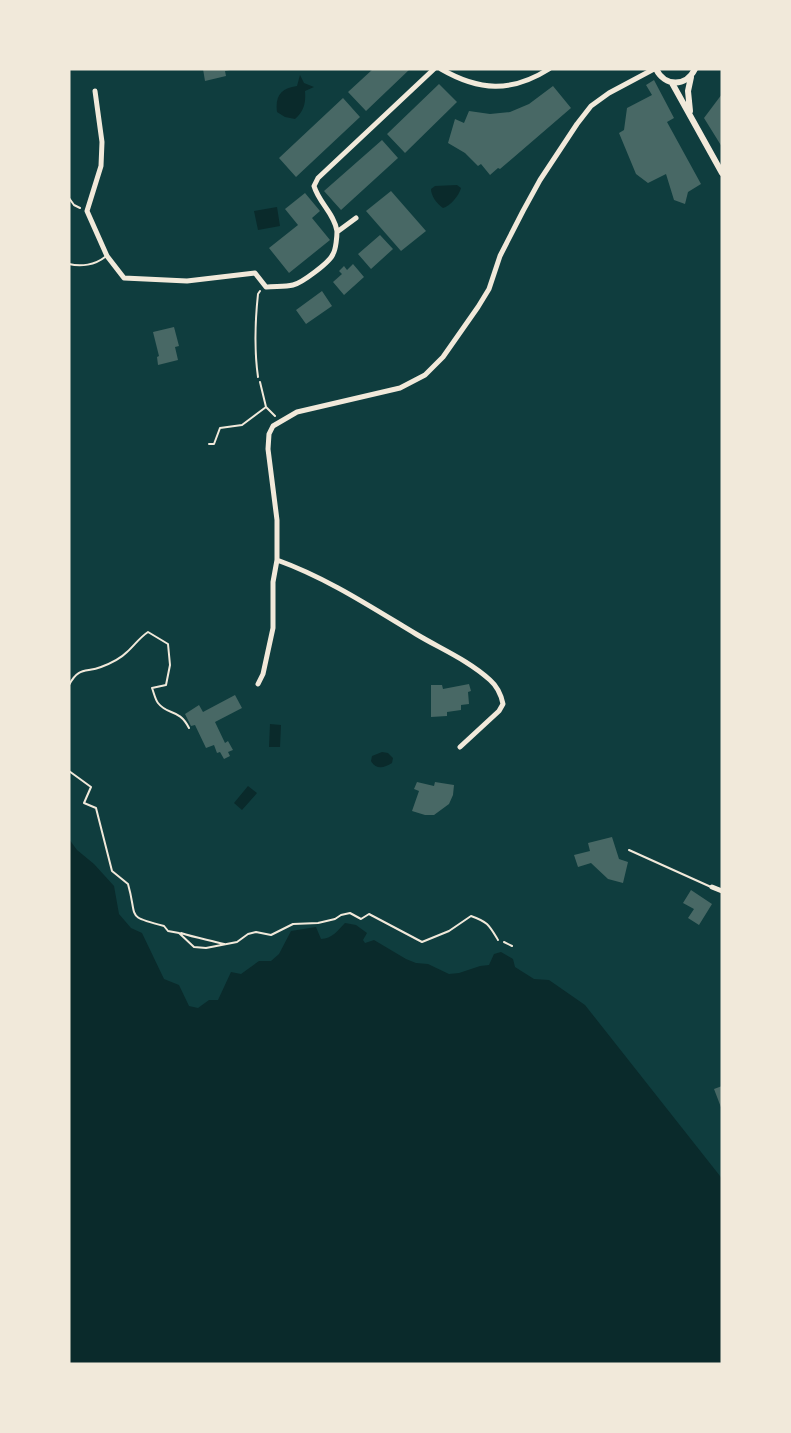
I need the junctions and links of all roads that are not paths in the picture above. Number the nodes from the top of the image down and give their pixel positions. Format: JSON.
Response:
{"nodes":[{"id":1,"x":434,"y":69,"type":"edge"},
{"id":2,"x":441,"y":69,"type":"edge"},
{"id":3,"x":549,"y":69,"type":"edge"},
{"id":4,"x":655,"y":69,"type":"edge"},
{"id":5,"x":695,"y":69,"type":"edge"},
{"id":6,"x":691,"y":76,"type":"junction"},
{"id":7,"x":672,"y":83,"type":"junction"},
{"id":8,"x":95,"y":91,"type":"dead end"},
{"id":9,"x":692,"y":121,"type":"junction"},
{"id":10,"x":722,"y":173,"type":"edge"},
{"id":11,"x":356,"y":218,"type":"dead end"},
{"id":12,"x":337,"y":232,"type":"junction"},
{"id":13,"x":107,"y":256,"type":"junction"},
{"id":14,"x":69,"y":264,"type":"edge"},
{"id":15,"x":277,"y":560,"type":"junction"},
{"id":16,"x":258,"y":684,"type":"dead end"},
{"id":17,"x":460,"y":747,"type":"dead end"},
{"id":18,"x":629,"y":850,"type":"dead end"},
{"id":19,"x":712,"y":887,"type":"joint"},
{"id":20,"x":722,"y":891,"type":"edge"}],
"edges":[{"from":1,"to":12,"type":"street"},
{"from":2,"to":3,"type":"street"},
{"from":4,"to":7,"type":"street"},
{"from":4,"to":15,"type":"street"},
{"from":5,"to":6,"type":"street"},
{"from":6,"to":7,"type":"street"},
{"from":6,"to":9,"type":"street"},
{"from":7,"to":9,"type":"street"},
{"from":8,"to":13,"type":"street"},
{"from":9,"to":10,"type":"street"},
{"from":11,"to":12,"type":"street"},
{"from":12,"to":13,"type":"street"},
{"from":13,"to":14,"type":"lane"},
{"from":15,"to":16,"type":"street"},
{"from":15,"to":17,"type":"street"},
{"from":18,"to":19,"type":"lane"},
{"from":19,"to":20,"type":"street"}]}
